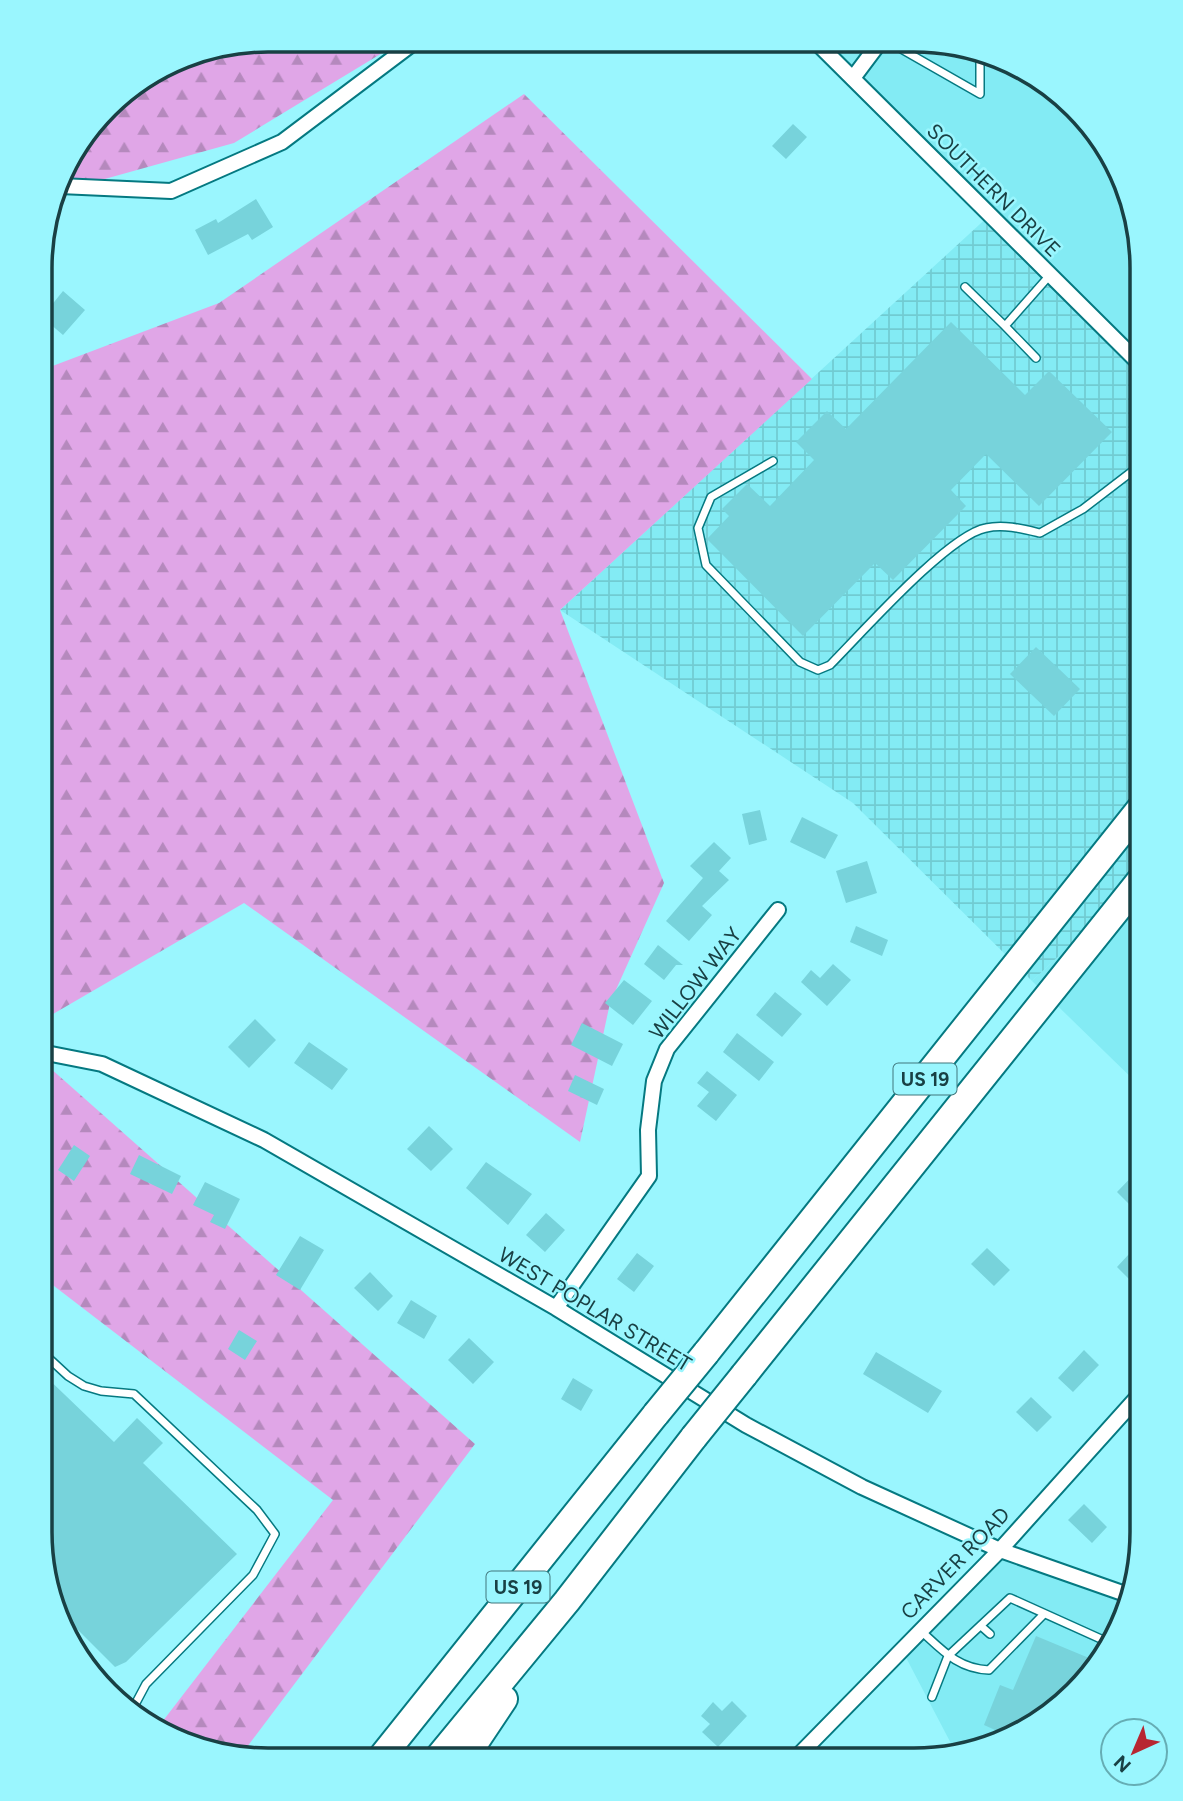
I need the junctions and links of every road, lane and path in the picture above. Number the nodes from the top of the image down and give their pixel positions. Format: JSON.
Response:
{"nodes":[{"id":1,"x":826,"y":52,"type":"edge"},
{"id":2,"x":872,"y":52,"type":"edge"},
{"id":3,"x":907,"y":52,"type":"edge"},
{"id":4,"x":400,"y":53,"type":"edge"},
{"id":5,"x":980,"y":63,"type":"edge"},
{"id":6,"x":852,"y":78,"type":"junction"},
{"id":7,"x":69,"y":186,"type":"edge"},
{"id":8,"x":1050,"y":275,"type":"junction"},
{"id":9,"x":965,"y":287,"type":"dead end"},
{"id":10,"x":1005,"y":326,"type":"junction"},
{"id":11,"x":1130,"y":354,"type":"edge"},
{"id":12,"x":1036,"y":358,"type":"dead end"},
{"id":13,"x":773,"y":460,"type":"dead end"},
{"id":14,"x":1130,"y":473,"type":"edge"},
{"id":15,"x":1130,"y":821,"type":"edge"},
{"id":16,"x":1130,"y":893,"type":"edge"},
{"id":17,"x":778,"y":910,"type":"dead end"},
{"id":18,"x":52,"y":1054,"type":"edge"},
{"id":19,"x":556,"y":1308,"type":"junction"},
{"id":20,"x":52,"y":1361,"type":"edge"},
{"id":21,"x":1130,"y":1405,"type":"edge"},
{"id":22,"x":1000,"y":1550,"type":"junction"},
{"id":23,"x":1122,"y":1593,"type":"edge"},
{"id":24,"x":568,"y":1601,"type":"junction"},
{"id":25,"x":996,"y":1612,"type":"junction"},
{"id":26,"x":1043,"y":1615,"type":"junction"},
{"id":27,"x":1004,"y":1620,"type":"dead end"},
{"id":28,"x":981,"y":1626,"type":"junction"},
{"id":29,"x":920,"y":1629,"type":"junction"},
{"id":30,"x":1015,"y":1629,"type":"dead end"},
{"id":31,"x":990,"y":1634,"type":"dead end"},
{"id":32,"x":1023,"y":1635,"type":"junction"},
{"id":33,"x":1102,"y":1640,"type":"edge"},
{"id":34,"x":1001,"y":1644,"type":"dead end"},
{"id":35,"x":1008,"y":1650,"type":"junction"},
{"id":36,"x":948,"y":1656,"type":"junction"},
{"id":37,"x":932,"y":1697,"type":"dead end"},
{"id":38,"x":136,"y":1703,"type":"edge"},
{"id":39,"x":389,"y":1748,"type":"edge"},
{"id":40,"x":446,"y":1748,"type":"edge"},
{"id":41,"x":471,"y":1748,"type":"edge"},
{"id":42,"x":806,"y":1748,"type":"edge"}],
"edges":[{"from":1,"to":6,"type":"street","name":"SOUTHERN DRIVE"},
{"from":2,"to":6,"type":"street"},
{"from":3,"to":5,"type":"lane"},
{"from":4,"to":7,"type":"street"},
{"from":6,"to":8,"type":"street","name":"SOUTHERN DRIVE"},
{"from":8,"to":10,"type":"lane"},
{"from":8,"to":11,"type":"street","name":"SOUTHERN DRIVE"},
{"from":9,"to":10,"type":"lane"},
{"from":10,"to":12,"type":"lane"},
{"from":13,"to":14,"type":"lane"},
{"from":15,"to":39,"type":"highway","number":"US 19","bridge":true},
{"from":16,"to":24,"type":"highway","number":"US 19","bridge":true},
{"from":17,"to":19,"type":"street","name":"WILLOW WAY"},
{"from":18,"to":19,"type":"street","name":"WEST POPLAR STREET"},
{"from":19,"to":22,"type":"street","name":"WEST POPLAR STREET"},
{"from":20,"to":38,"type":"lane"},
{"from":21,"to":22,"type":"street","name":"CARVER ROAD"},
{"from":22,"to":23,"type":"street","name":"WEST POPLAR STREET"},
{"from":22,"to":29,"type":"street","name":"CARVER ROAD"},
{"from":24,"to":40,"type":"highway","number":"US 19"},
{"from":24,"to":41,"type":"highway"},
{"from":25,"to":26,"type":"lane"},
{"from":25,"to":27,"type":"lane"},
{"from":25,"to":28,"type":"lane"},
{"from":26,"to":32,"type":"lane"},
{"from":26,"to":33,"type":"lane"},
{"from":28,"to":31,"type":"lane"},
{"from":28,"to":36,"type":"lane"},
{"from":29,"to":36,"type":"lane"},
{"from":29,"to":42,"type":"street","name":"CARVER ROAD"},
{"from":30,"to":32,"type":"lane"},
{"from":32,"to":35,"type":"lane"},
{"from":34,"to":35,"type":"lane"},
{"from":35,"to":36,"type":"lane"},
{"from":36,"to":37,"type":"lane"}]}
